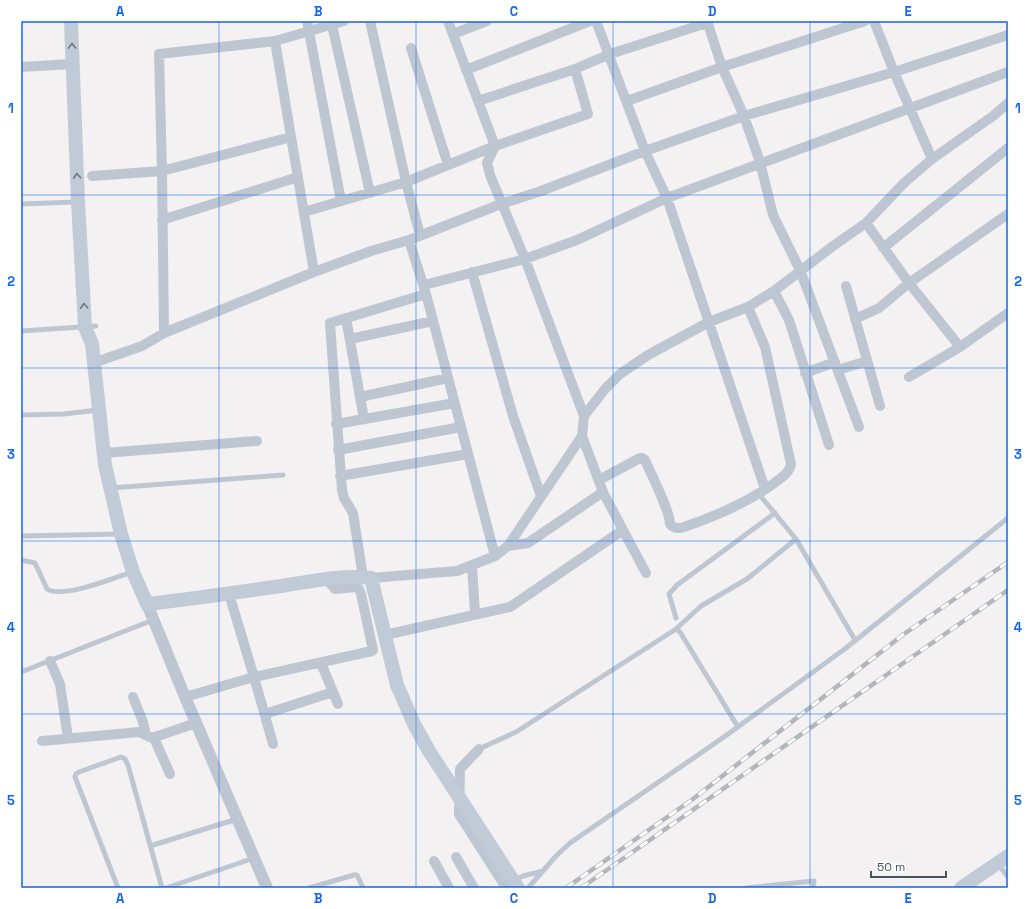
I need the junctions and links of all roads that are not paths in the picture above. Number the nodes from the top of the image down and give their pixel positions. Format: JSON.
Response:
{"nodes":[{"id":1,"x":71,"y":21,"type":"edge"},
{"id":2,"x":344,"y":21,"type":"edge"},
{"id":3,"x":370,"y":21,"type":"edge"},
{"id":4,"x":448,"y":21,"type":"edge"},
{"id":5,"x":487,"y":21,"type":"edge"},
{"id":6,"x":590,"y":21,"type":"edge"},
{"id":7,"x":596,"y":21,"type":"edge"},
{"id":8,"x":865,"y":21,"type":"edge"},
{"id":9,"x":874,"y":21,"type":"edge"},
{"id":10,"x":707,"y":22,"type":"edge"},
{"id":11,"x":332,"y":25,"type":"junction"},
{"id":12,"x":308,"y":26,"type":"edge"},
{"id":13,"x":453,"y":34,"type":"junction"},
{"id":14,"x":1008,"y":35,"type":"edge"},
{"id":15,"x":275,"y":41,"type":"junction"},
{"id":16,"x":411,"y":48,"type":"dead end"},
{"id":17,"x":610,"y":54,"type":"junction"},
{"id":18,"x":72,"y":64,"type":"junction"},
{"id":19,"x":21,"y":67,"type":"edge"},
{"id":20,"x":722,"y":67,"type":"junction"},
{"id":21,"x":575,"y":69,"type":"junction"},
{"id":22,"x":466,"y":70,"type":"junction"},
{"id":23,"x":894,"y":72,"type":"junction"},
{"id":24,"x":1008,"y":72,"type":"edge"},
{"id":25,"x":478,"y":101,"type":"junction"},
{"id":26,"x":627,"y":101,"type":"junction"},
{"id":27,"x":1008,"y":103,"type":"edge"},
{"id":28,"x":910,"y":109,"type":"junction"},
{"id":29,"x":744,"y":116,"type":"junction"},
{"id":30,"x":291,"y":137,"type":"junction"},
{"id":31,"x":495,"y":146,"type":"junction"},
{"id":32,"x":1008,"y":148,"type":"edge"},
{"id":33,"x":645,"y":151,"type":"junction"},
{"id":34,"x":932,"y":159,"type":"junction"},
{"id":35,"x":760,"y":162,"type":"junction"},
{"id":36,"x":448,"y":165,"type":"junction"},
{"id":37,"x":162,"y":171,"type":"junction"},
{"id":38,"x":92,"y":176,"type":"dead end"},
{"id":39,"x":298,"y":177,"type":"junction"},
{"id":40,"x":406,"y":182,"type":"junction"},
{"id":41,"x":370,"y":193,"type":"junction"},
{"id":42,"x":667,"y":198,"type":"junction"},
{"id":43,"x":341,"y":201,"type":"junction"},
{"id":44,"x":78,"y":202,"type":"junction"},
{"id":45,"x":21,"y":204,"type":"edge"},
{"id":46,"x":501,"y":204,"type":"junction"},
{"id":47,"x":304,"y":212,"type":"junction"},
{"id":48,"x":1008,"y":214,"type":"edge"},
{"id":49,"x":162,"y":220,"type":"junction"},
{"id":50,"x":866,"y":223,"type":"junction"},
{"id":51,"x":420,"y":235,"type":"junction"},
{"id":52,"x":409,"y":240,"type":"junction"},
{"id":53,"x":883,"y":248,"type":"junction"},
{"id":54,"x":525,"y":259,"type":"junction"},
{"id":55,"x":800,"y":270,"type":"junction"},
{"id":56,"x":314,"y":272,"type":"junction"},
{"id":57,"x":472,"y":272,"type":"junction"},
{"id":58,"x":909,"y":283,"type":"junction"},
{"id":59,"x":846,"y":286,"type":"dead end"},
{"id":60,"x":425,"y":290,"type":"junction"},
{"id":61,"x":774,"y":291,"type":"junction"},
{"id":62,"x":748,"y":307,"type":"junction"},
{"id":63,"x":1008,"y":313,"type":"edge"},
{"id":64,"x":346,"y":318,"type":"junction"},
{"id":65,"x":855,"y":319,"type":"junction"},
{"id":66,"x":433,"y":322,"type":"junction"},
{"id":67,"x":709,"y":322,"type":"junction"},
{"id":68,"x":91,"y":326,"type":"junction"},
{"id":69,"x":21,"y":331,"type":"edge"},
{"id":70,"x":164,"y":333,"type":"junction"},
{"id":71,"x":350,"y":339,"type":"junction"},
{"id":72,"x":960,"y":347,"type":"junction"},
{"id":73,"x":867,"y":361,"type":"junction"},
{"id":74,"x":94,"y":363,"type":"junction"},
{"id":75,"x":837,"y":366,"type":"junction"},
{"id":76,"x":805,"y":373,"type":"junction"},
{"id":77,"x":909,"y":377,"type":"dead end"},
{"id":78,"x":448,"y":378,"type":"junction"},
{"id":79,"x":360,"y":397,"type":"junction"},
{"id":80,"x":455,"y":403,"type":"junction"},
{"id":81,"x":880,"y":406,"type":"dead end"},
{"id":82,"x":100,"y":410,"type":"junction"},
{"id":83,"x":21,"y":415,"type":"edge"},
{"id":84,"x":584,"y":416,"type":"junction"},
{"id":85,"x":364,"y":419,"type":"junction"},
{"id":86,"x":336,"y":424,"type":"junction"},
{"id":87,"x":461,"y":427,"type":"junction"},
{"id":88,"x":859,"y":427,"type":"dead end"},
{"id":89,"x":582,"y":436,"type":"junction"},
{"id":90,"x":257,"y":441,"type":"dead end"},
{"id":91,"x":829,"y":445,"type":"dead end"},
{"id":92,"x":338,"y":450,"type":"junction"},
{"id":93,"x":104,"y":453,"type":"junction"},
{"id":94,"x":468,"y":454,"type":"junction"},
{"id":95,"x":282,"y":475,"type":"dead end"},
{"id":96,"x":340,"y":476,"type":"junction"},
{"id":97,"x":599,"y":480,"type":"junction"},
{"id":98,"x":110,"y":488,"type":"junction"},
{"id":99,"x":762,"y":491,"type":"junction"},
{"id":100,"x":603,"y":492,"type":"junction"},
{"id":101,"x":541,"y":496,"type":"junction"},
{"id":102,"x":775,"y":513,"type":"junction"},
{"id":103,"x":1008,"y":518,"type":"edge"},
{"id":104,"x":623,"y":530,"type":"junction"},
{"id":105,"x":121,"y":534,"type":"junction"},
{"id":106,"x":21,"y":536,"type":"edge"},
{"id":107,"x":796,"y":539,"type":"junction"},
{"id":108,"x":508,"y":546,"type":"junction"},
{"id":109,"x":495,"y":556,"type":"junction"},
{"id":110,"x":21,"y":560,"type":"edge"},
{"id":111,"x":472,"y":565,"type":"junction"},
{"id":112,"x":133,"y":572,"type":"junction"},
{"id":113,"x":646,"y":573,"type":"dead end"},
{"id":114,"x":367,"y":577,"type":"junction"},
{"id":115,"x":326,"y":579,"type":"junction"},
{"id":116,"x":229,"y":594,"type":"junction"},
{"id":117,"x":147,"y":604,"type":"junction"},
{"id":118,"x":475,"y":614,"type":"junction"},
{"id":119,"x":676,"y":618,"type":"dead end"},
{"id":120,"x":153,"y":620,"type":"junction"},
{"id":121,"x":676,"y":629,"type":"junction"},
{"id":122,"x":385,"y":635,"type":"junction"},
{"id":123,"x":855,"y":640,"type":"junction"},
{"id":124,"x":50,"y":661,"type":"junction"},
{"id":125,"x":321,"y":662,"type":"junction"},
{"id":126,"x":21,"y":672,"type":"edge"},
{"id":127,"x":254,"y":677,"type":"junction"},
{"id":128,"x":333,"y":692,"type":"junction"},
{"id":129,"x":133,"y":697,"type":"dead end"},
{"id":130,"x":184,"y":697,"type":"junction"},
{"id":131,"x":338,"y":704,"type":"dead end"},
{"id":132,"x":264,"y":714,"type":"junction"},
{"id":133,"x":196,"y":723,"type":"junction"},
{"id":134,"x":738,"y":727,"type":"junction"},
{"id":135,"x":150,"y":736,"type":"junction"},
{"id":136,"x":68,"y":738,"type":"junction"},
{"id":137,"x":42,"y":740,"type":"dead end"},
{"id":138,"x":273,"y":744,"type":"dead end"},
{"id":139,"x":479,"y":750,"type":"joint"},
{"id":140,"x":170,"y":774,"type":"dead end"},
{"id":141,"x":237,"y":820,"type":"junction"},
{"id":142,"x":150,"y":846,"type":"junction"},
{"id":143,"x":456,"y":857,"type":"dead end"},
{"id":144,"x":254,"y":858,"type":"junction"},
{"id":145,"x":1003,"y":860,"type":"edge"},
{"id":146,"x":434,"y":861,"type":"dead end"},
{"id":147,"x":543,"y":871,"type":"junction"},
{"id":148,"x":1008,"y":877,"type":"edge"},
{"id":149,"x":509,"y":887,"type":"edge"},
{"id":150,"x":118,"y":888,"type":"edge"},
{"id":151,"x":162,"y":888,"type":"edge"},
{"id":152,"x":166,"y":888,"type":"edge"},
{"id":153,"x":267,"y":888,"type":"edge"},
{"id":154,"x":309,"y":888,"type":"edge"},
{"id":155,"x":363,"y":888,"type":"edge"},
{"id":156,"x":449,"y":888,"type":"edge"},
{"id":157,"x":474,"y":888,"type":"edge"},
{"id":158,"x":528,"y":888,"type":"edge"},
{"id":159,"x":746,"y":888,"type":"edge"},
{"id":160,"x":813,"y":888,"type":"edge"},
{"id":161,"x":961,"y":888,"type":"edge"}],
"edges":[{"from":18,"to":1,"type":"main road","one_way":true},
{"from":2,"to":11,"type":"street"},
{"from":3,"to":40,"type":"street"},
{"from":4,"to":13,"type":"street"},
{"from":5,"to":13,"type":"street"},
{"from":6,"to":22,"type":"street"},
{"from":7,"to":17,"type":"street"},
{"from":8,"to":20,"type":"street"},
{"from":9,"to":23,"type":"street"},
{"from":10,"to":17,"type":"street"},
{"from":10,"to":20,"type":"street"},
{"from":11,"to":12,"type":"street"},
{"from":11,"to":41,"type":"street"},
{"from":12,"to":15,"type":"street"},
{"from":12,"to":43,"type":"street"},
{"from":13,"to":22,"type":"street"},
{"from":14,"to":23,"type":"street"},
{"from":15,"to":30,"type":"street"},
{"from":15,"to":37,"type":"street"},
{"from":16,"to":36,"type":"street"},
{"from":17,"to":21,"type":"street"},
{"from":17,"to":26,"type":"street"},
{"from":18,"to":19,"type":"street"},
{"from":44,"to":18,"type":"main road","one_way":true},
{"from":20,"to":26,"type":"street"},
{"from":20,"to":29,"type":"street"},
{"from":21,"to":25,"type":"street"},
{"from":21,"to":31,"type":"street"},
{"from":22,"to":25,"type":"street"},
{"from":23,"to":28,"type":"street"},
{"from":23,"to":29,"type":"street"},
{"from":24,"to":28,"type":"street"},
{"from":25,"to":31,"type":"street"},
{"from":26,"to":33,"type":"street"},
{"from":27,"to":34,"type":"street"},
{"from":28,"to":34,"type":"street"},
{"from":28,"to":35,"type":"street"},
{"from":29,"to":33,"type":"street"},
{"from":29,"to":35,"type":"street"},
{"from":30,"to":37,"type":"street"},
{"from":30,"to":39,"type":"street"},
{"from":31,"to":36,"type":"street"},
{"from":31,"to":46,"type":"street"},
{"from":32,"to":53,"type":"street"},
{"from":33,"to":42,"type":"street"},
{"from":33,"to":46,"type":"street"},
{"from":34,"to":50,"type":"street"},
{"from":35,"to":42,"type":"street"},
{"from":35,"to":55,"type":"street"},
{"from":36,"to":40,"type":"street"},
{"from":37,"to":38,"type":"street"},
{"from":37,"to":49,"type":"street"},
{"from":39,"to":47,"type":"street"},
{"from":39,"to":49,"type":"street"},
{"from":40,"to":41,"type":"street"},
{"from":40,"to":51,"type":"street"},
{"from":41,"to":43,"type":"street"},
{"from":42,"to":54,"type":"street"},
{"from":42,"to":67,"type":"street"},
{"from":43,"to":47,"type":"street"},
{"from":44,"to":45,"type":"lane"},
{"from":68,"to":44,"type":"main road","one_way":true},
{"from":46,"to":51,"type":"street"},
{"from":46,"to":54,"type":"street"},
{"from":47,"to":56,"type":"street"},
{"from":48,"to":58,"type":"street"},
{"from":49,"to":70,"type":"street"},
{"from":50,"to":53,"type":"street"},
{"from":50,"to":55,"type":"street"},
{"from":51,"to":52,"type":"street"},
{"from":52,"to":56,"type":"street"},
{"from":52,"to":60,"type":"street"},
{"from":53,"to":58,"type":"street"},
{"from":54,"to":57,"type":"street"},
{"from":54,"to":84,"type":"street"},
{"from":55,"to":61,"type":"street"},
{"from":55,"to":75,"type":"street"},
{"from":56,"to":70,"type":"street"},
{"from":57,"to":60,"type":"street"},
{"from":57,"to":101,"type":"street"},
{"from":58,"to":65,"type":"street"},
{"from":58,"to":72,"type":"street"},
{"from":59,"to":65,"type":"street"},
{"from":60,"to":64,"type":"street"},
{"from":60,"to":66,"type":"street"},
{"from":61,"to":62,"type":"street"},
{"from":61,"to":76,"type":"street"},
{"from":62,"to":67,"type":"street"},
{"from":62,"to":99,"type":"street"},
{"from":63,"to":72,"type":"street"},
{"from":64,"to":71,"type":"street"},
{"from":64,"to":86,"type":"street"},
{"from":65,"to":73,"type":"street"},
{"from":66,"to":71,"type":"street"},
{"from":66,"to":78,"type":"street"},
{"from":67,"to":84,"type":"street"},
{"from":67,"to":99,"type":"street"},
{"from":68,"to":69,"type":"lane"},
{"from":68,"to":74,"type":"main road"},
{"from":70,"to":74,"type":"street"},
{"from":71,"to":79,"type":"street"},
{"from":72,"to":77,"type":"street"},
{"from":73,"to":75,"type":"street"},
{"from":73,"to":81,"type":"street"},
{"from":74,"to":82,"type":"main road"},
{"from":75,"to":76,"type":"street"},
{"from":75,"to":88,"type":"street"},
{"from":76,"to":91,"type":"street"},
{"from":78,"to":79,"type":"street"},
{"from":78,"to":80,"type":"street"},
{"from":79,"to":85,"type":"street"},
{"from":80,"to":85,"type":"street"},
{"from":80,"to":87,"type":"street"},
{"from":82,"to":83,"type":"lane"},
{"from":82,"to":93,"type":"main road"},
{"from":84,"to":89,"type":"street"},
{"from":85,"to":86,"type":"street"},
{"from":86,"to":92,"type":"street"},
{"from":87,"to":92,"type":"street"},
{"from":87,"to":94,"type":"street"},
{"from":89,"to":97,"type":"street"},
{"from":89,"to":101,"type":"street"},
{"from":90,"to":93,"type":"street"},
{"from":92,"to":96,"type":"street"},
{"from":93,"to":98,"type":"main road"},
{"from":94,"to":96,"type":"street"},
{"from":94,"to":109,"type":"street"},
{"from":95,"to":98,"type":"lane"},
{"from":96,"to":114,"type":"street"},
{"from":97,"to":99,"type":"street"},
{"from":97,"to":100,"type":"street"},
{"from":98,"to":105,"type":"main road"},
{"from":99,"to":102,"type":"lane"},
{"from":100,"to":104,"type":"street"},
{"from":100,"to":108,"type":"street"},
{"from":101,"to":108,"type":"street"},
{"from":102,"to":107,"type":"lane"},
{"from":102,"to":119,"type":"lane"},
{"from":103,"to":123,"type":"lane"},
{"from":104,"to":113,"type":"street"},
{"from":104,"to":118,"type":"street"},
{"from":105,"to":106,"type":"lane"},
{"from":105,"to":112,"type":"main road"},
{"from":107,"to":121,"type":"lane"},
{"from":107,"to":123,"type":"lane"},
{"from":108,"to":109,"type":"street"},
{"from":109,"to":111,"type":"street"},
{"from":110,"to":112,"type":"lane"},
{"from":111,"to":114,"type":"street"},
{"from":111,"to":118,"type":"street"},
{"from":112,"to":117,"type":"main road"},
{"from":114,"to":115,"type":"main road"},
{"from":114,"to":122,"type":"main road"},
{"from":115,"to":116,"type":"main road"},
{"from":115,"to":125,"type":"street"},
{"from":116,"to":117,"type":"main road"},
{"from":116,"to":127,"type":"street"},
{"from":117,"to":120,"type":"street"},
{"from":118,"to":122,"type":"street"},
{"from":120,"to":124,"type":"lane"},
{"from":120,"to":130,"type":"street"},
{"from":121,"to":134,"type":"lane"},
{"from":121,"to":139,"type":"lane"},
{"from":122,"to":149,"type":"main road","bridge":true},
{"from":123,"to":134,"type":"lane"},
{"from":124,"to":126,"type":"lane"},
{"from":124,"to":136,"type":"street"},
{"from":125,"to":127,"type":"street"},
{"from":125,"to":128,"type":"street"},
{"from":127,"to":130,"type":"street"},
{"from":127,"to":132,"type":"street"},
{"from":128,"to":131,"type":"street"},
{"from":128,"to":132,"type":"street"},
{"from":129,"to":135,"type":"street"},
{"from":130,"to":133,"type":"street"},
{"from":132,"to":138,"type":"street"},
{"from":133,"to":135,"type":"street"},
{"from":133,"to":141,"type":"street"},
{"from":134,"to":147,"type":"lane"},
{"from":135,"to":136,"type":"street"},
{"from":135,"to":140,"type":"street"},
{"from":136,"to":137,"type":"street"},
{"from":139,"to":149,"type":"street"},
{"from":141,"to":142,"type":"lane"},
{"from":141,"to":144,"type":"street"},
{"from":142,"to":150,"type":"lane"},
{"from":142,"to":151,"type":"lane"},
{"from":143,"to":157,"type":"street"},
{"from":144,"to":152,"type":"lane"},
{"from":144,"to":153,"type":"street"},
{"from":145,"to":148,"type":"lane"},
{"from":145,"to":161,"type":"main road"},
{"from":146,"to":156,"type":"street"},
{"from":147,"to":149,"type":"lane"},
{"from":147,"to":158,"type":"lane"},
{"from":154,"to":155,"type":"lane"},
{"from":159,"to":160,"type":"lane"}]}
